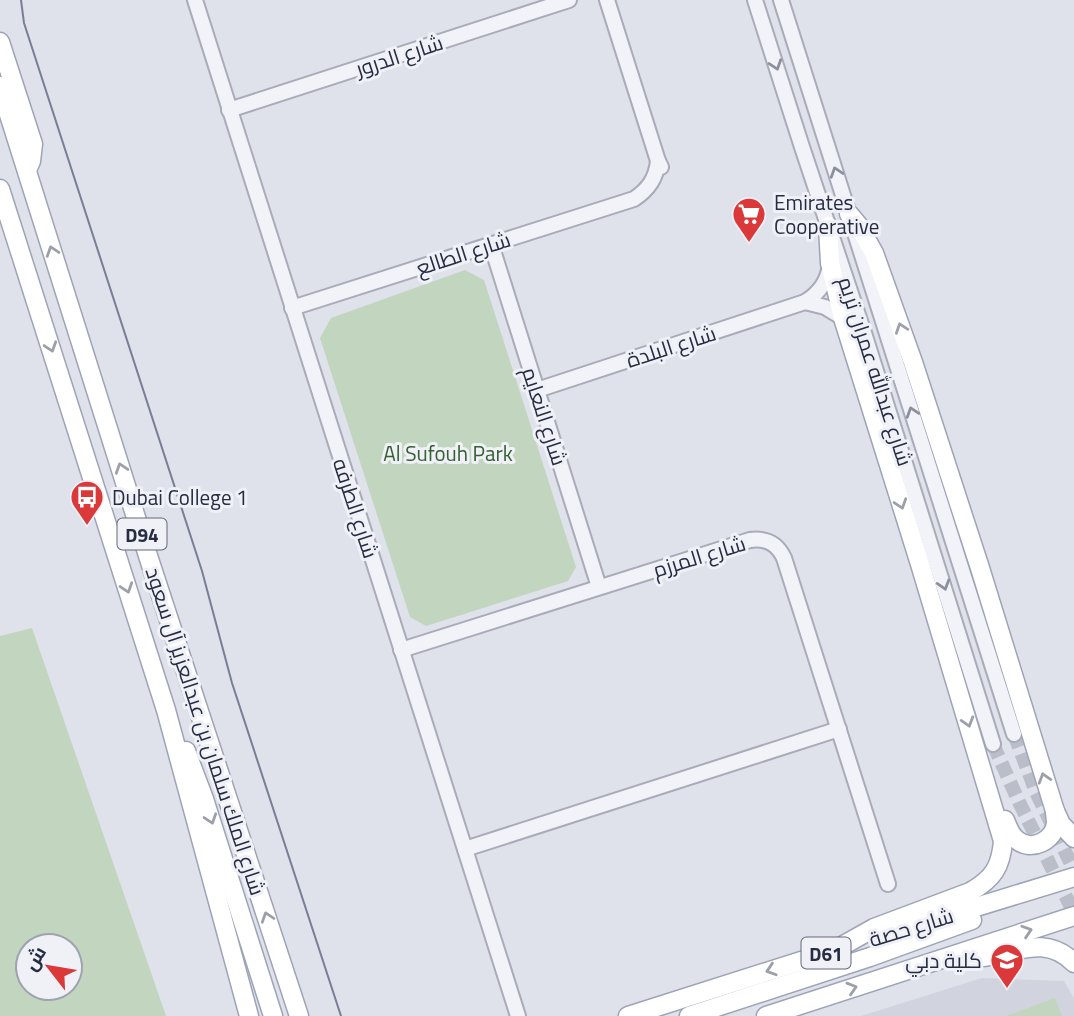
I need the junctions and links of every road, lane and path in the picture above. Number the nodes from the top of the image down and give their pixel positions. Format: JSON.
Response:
{"nodes":[{"id":1,"x":195,"y":0,"type":"edge"},
{"id":2,"x":569,"y":0,"type":"edge"},
{"id":3,"x":607,"y":0,"type":"edge"},
{"id":4,"x":755,"y":0,"type":"edge"},
{"id":5,"x":781,"y":0,"type":"edge"},
{"id":6,"x":0,"y":42,"type":"edge"},
{"id":7,"x":0,"y":86,"type":"edge"},
{"id":8,"x":229,"y":110,"type":"junction"},
{"id":9,"x":27,"y":170,"type":"junction"},
{"id":10,"x":0,"y":189,"type":"edge"},
{"id":11,"x":849,"y":214,"type":"junction"},
{"id":12,"x":828,"y":226,"type":"junction"},
{"id":13,"x":491,"y":244,"type":"junction"},
{"id":14,"x":830,"y":263,"type":"junction"},
{"id":15,"x":805,"y":302,"type":"junction"},
{"id":16,"x":292,"y":308,"type":"junction"},
{"id":17,"x":843,"y":318,"type":"junction"},
{"id":18,"x":537,"y":390,"type":"junction"},
{"id":19,"x":599,"y":587,"type":"junction"},
{"id":20,"x":401,"y":650,"type":"junction"},
{"id":21,"x":166,"y":710,"type":"junction"},
{"id":22,"x":839,"y":729,"type":"junction"},
{"id":23,"x":1014,"y":734,"type":"tunnel mouth"},
{"id":24,"x":993,"y":744,"type":"tunnel mouth"},
{"id":25,"x":989,"y":790,"type":"junction"},
{"id":26,"x":1055,"y":811,"type":"junction"},
{"id":27,"x":1074,"y":838,"type":"edge"},
{"id":28,"x":465,"y":849,"type":"junction"},
{"id":29,"x":1074,"y":877,"type":"edge"},
{"id":30,"x":888,"y":884,"type":"dead end"},
{"id":31,"x":1024,"y":893,"type":"junction"},
{"id":32,"x":1074,"y":916,"type":"edge"},
{"id":33,"x":833,"y":951,"type":"junction"},
{"id":34,"x":954,"y":954,"type":"junction"},
{"id":35,"x":1074,"y":963,"type":"edge"},
{"id":36,"x":288,"y":982,"type":"junction"},
{"id":37,"x":249,"y":1016,"type":"edge"},
{"id":38,"x":273,"y":1016,"type":"edge"},
{"id":39,"x":299,"y":1016,"type":"edge"},
{"id":40,"x":306,"y":1016,"type":"edge"},
{"id":41,"x":518,"y":1016,"type":"edge"},
{"id":42,"x":628,"y":1016,"type":"edge"},
{"id":43,"x":689,"y":1016,"type":"edge"},
{"id":44,"x":766,"y":1016,"type":"edge"}],
"edges":[{"from":1,"to":8,"type":"street","name":"شارع الطرفه"},
{"from":2,"to":8,"type":"street","name":"شارع الدرور"},
{"from":3,"to":13,"type":"street","name":"شارع الطالع"},
{"from":4,"to":12,"type":"street","name":"شارع عبدالله عمران تريم","one_way":true},
{"from":11,"to":5,"type":"street","name":"شارع عبدالله عمران تريم","one_way":true},
{"from":6,"to":9,"type":"main road"},
{"from":7,"to":9,"type":"main road","name":"شارع الملك سلمان بن عبدالعزيز آل سعود","number":"D94"},
{"from":8,"to":16,"type":"street","name":"شارع الطرفه"},
{"from":36,"to":9,"type":"main road","name":"شارع الملك سلمان بن عبدالعزيز آل سعود","number":"D94","one_way":true},
{"from":10,"to":21,"type":"main road","name":"شارع الملك سلمان بن عبدالعزيز آل سعود","number":"D94","one_way":true},
{"from":23,"to":11,"type":"street","name":"شارع عبدالله عمران تريم","one_way":true},
{"from":26,"to":11,"type":"main road","one_way":true},
{"from":12,"to":14,"type":"main road"},
{"from":12,"to":24,"type":"street","name":"شارع عبدالله عمران تريم","one_way":true},
{"from":13,"to":16,"type":"street","name":"شارع الطالع"},
{"from":13,"to":18,"type":"street","name":"شارع النعايم"},
{"from":14,"to":15,"type":"street"},
{"from":14,"to":17,"type":"main road"},
{"from":15,"to":17,"type":"street"},
{"from":15,"to":18,"type":"street","name":"شارع البلدة"},
{"from":16,"to":20,"type":"street","name":"شارع الطرفه"},
{"from":17,"to":25,"type":"main road","one_way":true},
{"from":18,"to":19,"type":"street","name":"شارع النعايم"},
{"from":19,"to":20,"type":"street","name":"شارع المرزم"},
{"from":19,"to":22,"type":"street","name":"شارع المرزم"},
{"from":20,"to":28,"type":"street","name":"شارع الطرفه"},
{"from":21,"to":37,"type":"main road","name":"شارع الملك سلمان بن عبدالعزيز آل سعود","number":"D94"},
{"from":21,"to":38,"type":"main road","one_way":true},
{"from":22,"to":28,"type":"street"},
{"from":22,"to":30,"type":"street","name":"شارع المرزم"},
{"from":25,"to":26,"type":"main road"},
{"from":25,"to":33,"type":"main road"},
{"from":26,"to":27,"type":"main road"},
{"from":28,"to":41,"type":"street","name":"شارع الطرفه"},
{"from":29,"to":31,"type":"main road","name":"شارع حصة","number":"D61"},
{"from":31,"to":33,"type":"main road","name":"شارع حصة","number":"D61"},
{"from":31,"to":43,"type":"main road"},
{"from":34,"to":32,"type":"main road","name":"شارع حصة","number":"D61","one_way":true},
{"from":33,"to":42,"type":"main road","name":"شارع حصة","number":"D61","one_way":true},
{"from":34,"to":35,"type":"main road"},
{"from":44,"to":34,"type":"main road","name":"شارع حصة","number":"D61","one_way":true},
{"from":36,"to":39,"type":"main road","name":"شارع الملك سلمان بن عبدالعزيز آل سعود","number":"D94"},
{"from":36,"to":40,"type":"main road"}]}
